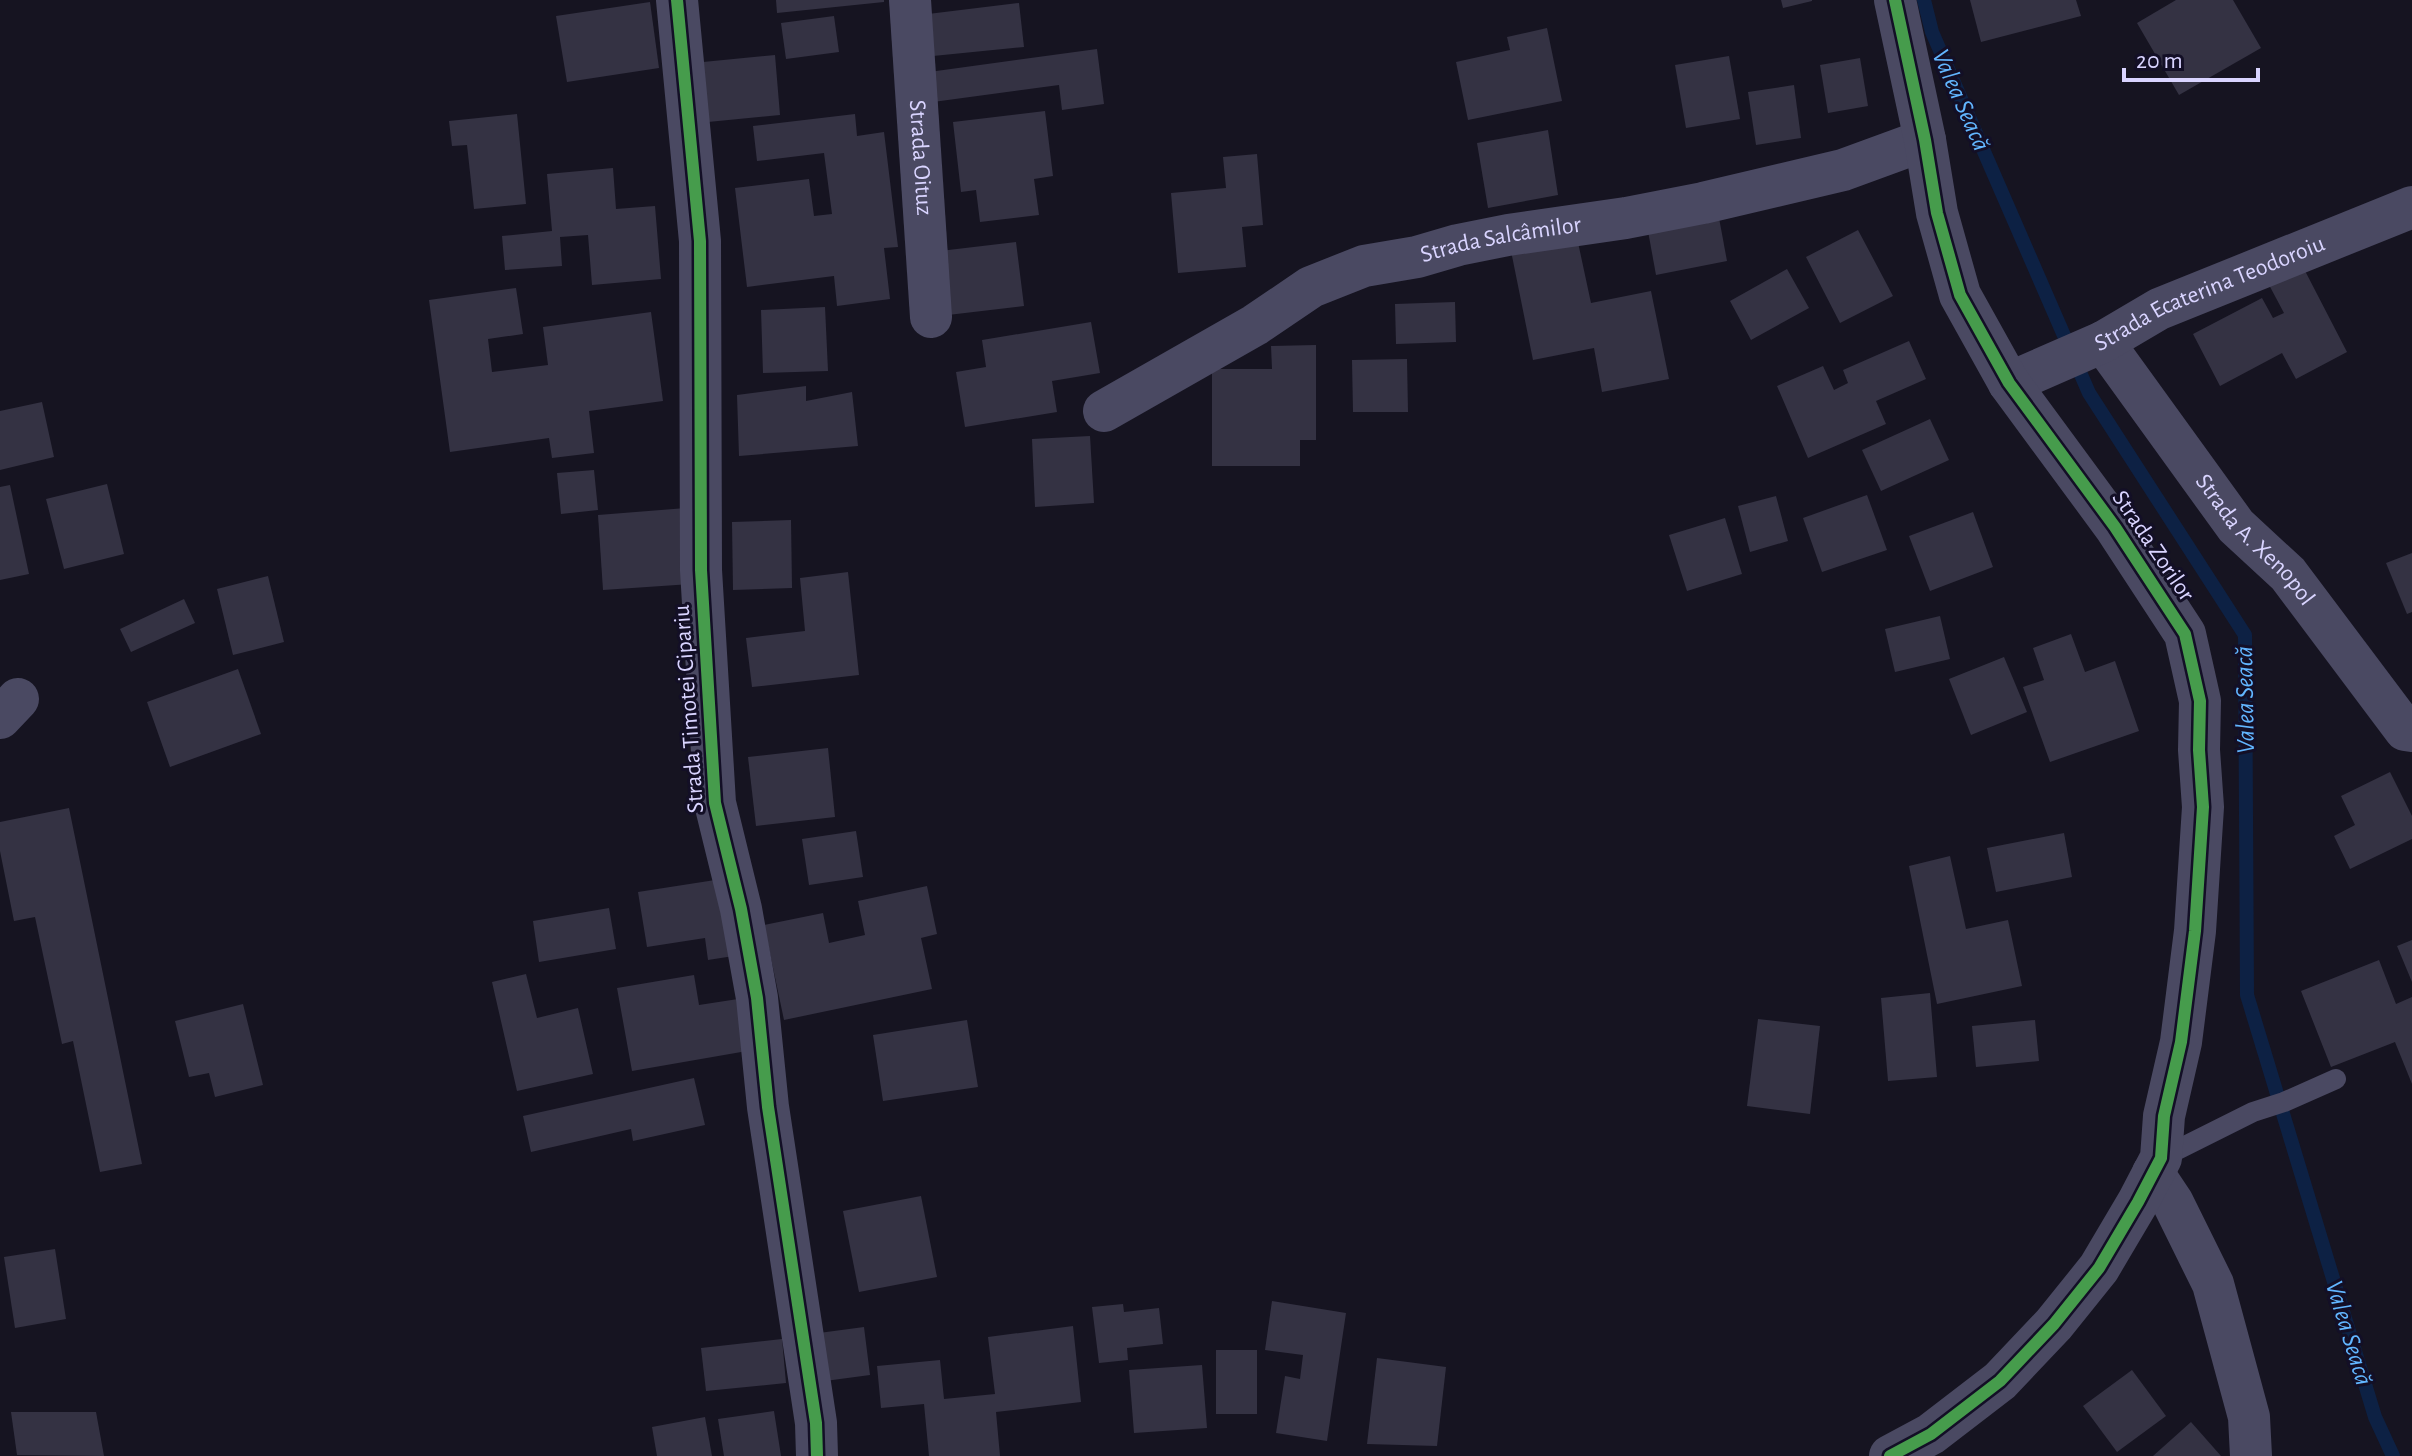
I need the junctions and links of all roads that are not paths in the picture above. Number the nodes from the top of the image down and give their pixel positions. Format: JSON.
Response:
{"nodes":[{"id":1,"x":677,"y":0,"type":"edge"},
{"id":2,"x":910,"y":0,"type":"edge"},
{"id":3,"x":1895,"y":0,"type":"edge"},
{"id":4,"x":1925,"y":140,"type":"junction"},
{"id":5,"x":2412,"y":207,"type":"edge"},
{"id":6,"x":931,"y":317,"type":"dead end"},
{"id":7,"x":2103,"y":342,"type":"junction"},
{"id":8,"x":2026,"y":376,"type":"junction"},
{"id":9,"x":1104,"y":411,"type":"dead end"},
{"id":10,"x":2412,"y":731,"type":"edge"},
{"id":11,"x":2336,"y":1079,"type":"dead end"},
{"id":12,"x":2157,"y":1165,"type":"junction"},
{"id":13,"x":817,"y":1456,"type":"edge"},
{"id":14,"x":1890,"y":1456,"type":"edge"},
{"id":15,"x":2251,"y":1456,"type":"edge"}],
"edges":[{"from":1,"to":13,"type":"street","name":"Strada Timotei Cipariu"},
{"from":2,"to":6,"type":"street","name":"Strada Oituz"},
{"from":3,"to":4,"type":"street","name":"Strada Zorilor"},
{"from":4,"to":8,"type":"street","name":"Strada Zorilor"},
{"from":4,"to":9,"type":"street","name":"Strada Salcâmilor"},
{"from":5,"to":7,"type":"street","name":"Strada Ecaterina Teodoroiu"},
{"from":7,"to":8,"type":"street","name":"Strada Ecaterina Teodoroiu"},
{"from":7,"to":10,"type":"street","name":"Strada A. Xenopol"},
{"from":8,"to":12,"type":"street","name":"Strada Zorilor"},
{"from":11,"to":12,"type":"lane"},
{"from":12,"to":14,"type":"street"},
{"from":12,"to":15,"type":"street"}]}
